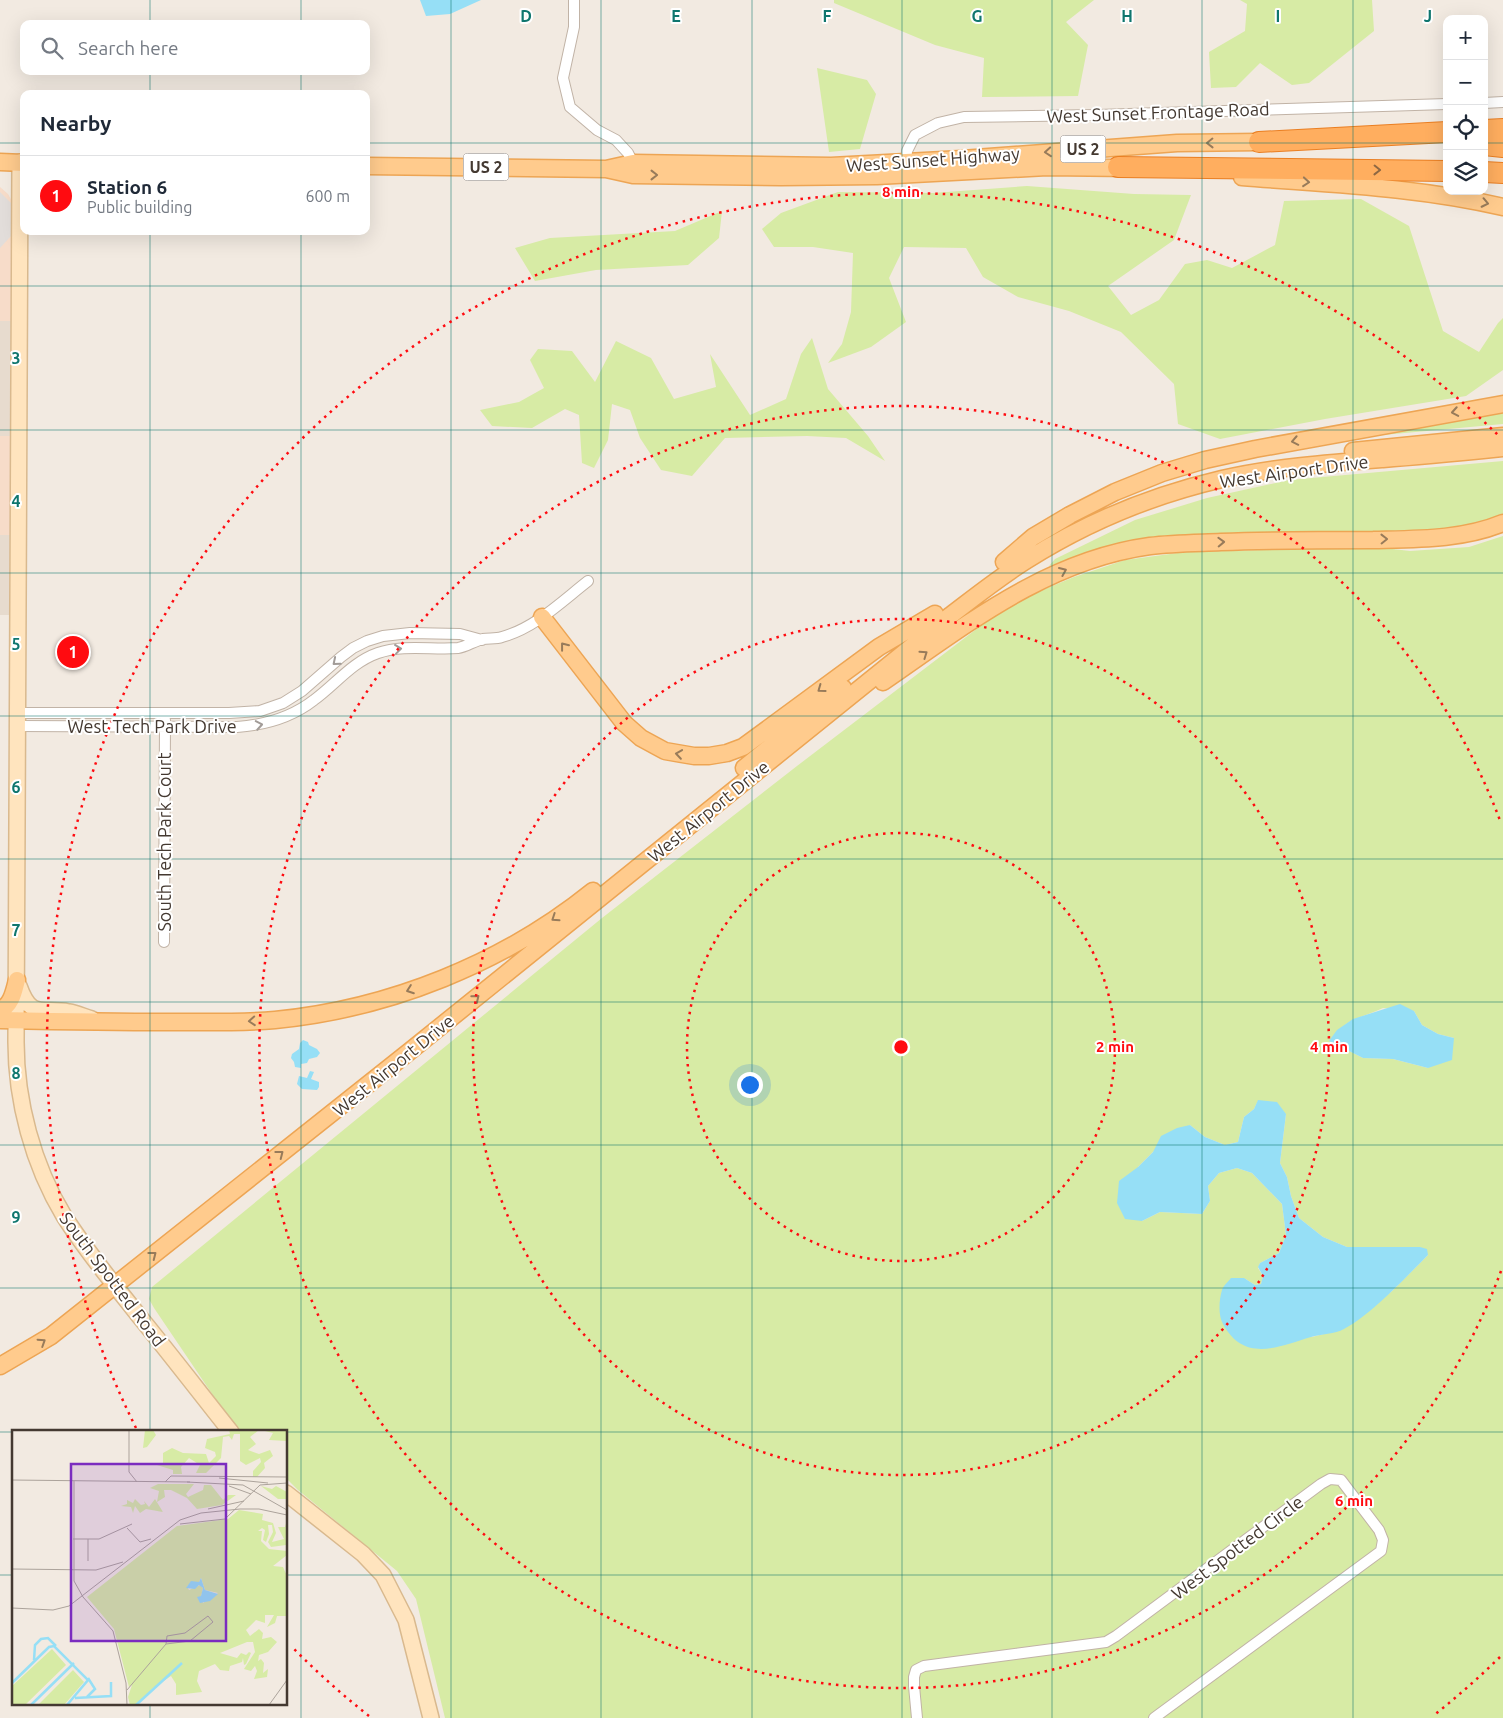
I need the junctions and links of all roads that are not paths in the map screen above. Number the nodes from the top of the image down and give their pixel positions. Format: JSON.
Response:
{"nodes":[{"id":1,"x":574,"y":0,"type":"edge"},
{"id":2,"x":1503,"y":102,"type":"edge"},
{"id":3,"x":1488,"y":103,"type":"edge"},
{"id":4,"x":1443,"y":104,"type":"edge"},
{"id":5,"x":1488,"y":130,"type":"edge"},
{"id":6,"x":1503,"y":130,"type":"edge"},
{"id":7,"x":1443,"y":132,"type":"edge"},
{"id":8,"x":1259,"y":142,"type":"junction"},
{"id":9,"x":1443,"y":143,"type":"edge"},
{"id":10,"x":1488,"y":145,"type":"edge"},
{"id":11,"x":1503,"y":147,"type":"edge"},
{"id":12,"x":0,"y":162,"type":"edge"},
{"id":13,"x":20,"y":162,"type":"edge"},
{"id":14,"x":370,"y":166,"type":"edge"},
{"id":15,"x":1118,"y":167,"type":"junction"},
{"id":16,"x":906,"y":168,"type":"junction"},
{"id":17,"x":633,"y":169,"type":"junction"},
{"id":18,"x":1443,"y":171,"type":"edge"},
{"id":19,"x":1488,"y":172,"type":"edge"},
{"id":20,"x":1503,"y":173,"type":"edge"},
{"id":21,"x":1503,"y":206,"type":"edge"},
{"id":22,"x":21,"y":235,"type":"edge"},
{"id":23,"x":1503,"y":404,"type":"edge"},
{"id":24,"x":1503,"y":436,"type":"edge"},
{"id":25,"x":1503,"y":448,"type":"edge"},
{"id":26,"x":1503,"y":523,"type":"edge"},
{"id":27,"x":1004,"y":562,"type":"junction"},
{"id":28,"x":588,"y":581,"type":"dead end"},
{"id":29,"x":935,"y":614,"type":"junction"},
{"id":30,"x":542,"y":617,"type":"junction"},
{"id":31,"x":373,"y":640,"type":"junction"},
{"id":32,"x":482,"y":640,"type":"junction"},
{"id":33,"x":378,"y":653,"type":"junction"},
{"id":34,"x":280,"y":704,"type":"junction"},
{"id":35,"x":165,"y":713,"type":"junction"},
{"id":36,"x":284,"y":718,"type":"junction"},
{"id":37,"x":18,"y":719,"type":"junction"},
{"id":38,"x":165,"y":726,"type":"junction"},
{"id":39,"x":796,"y":740,"type":"junction"},
{"id":40,"x":164,"y":942,"type":"dead end"},
{"id":41,"x":17,"y":980,"type":"junction"},
{"id":42,"x":0,"y":1010,"type":"edge"},
{"id":43,"x":0,"y":1020,"type":"edge"},
{"id":44,"x":17,"y":1020,"type":"junction"},
{"id":45,"x":101,"y":1022,"type":"junction"},
{"id":46,"x":114,"y":1284,"type":"junction"},
{"id":47,"x":0,"y":1366,"type":"edge"},
{"id":48,"x":229,"y":1430,"type":"edge"},
{"id":49,"x":288,"y":1495,"type":"edge"},
{"id":50,"x":431,"y":1718,"type":"edge"},
{"id":51,"x":917,"y":1718,"type":"edge"},
{"id":52,"x":1154,"y":1718,"type":"edge"}],
"edges":[{"from":1,"to":17,"type":"street"},
{"from":2,"to":3,"type":"street"},
{"from":4,"to":16,"type":"street","name":"West Sunset Frontage Road"},
{"from":5,"to":6,"type":"highway"},
{"from":7,"to":8,"type":"highway"},
{"from":8,"to":9,"type":"highway","number":"US 2"},
{"from":8,"to":16,"type":"main road","name":"West Sunset Highway","number":"US 2","one_way":true},
{"from":10,"to":11,"type":"highway"},
{"from":12,"to":13,"type":"main road"},
{"from":14,"to":17,"type":"main road","name":"West Sunset Highway","number":"US 2"},
{"from":15,"to":16,"type":"main road","name":"West Sunset Highway","number":"US 2"},
{"from":15,"to":18,"type":"highway","number":"US 2","one_way":true},
{"from":15,"to":21,"type":"main road","name":"West Sunset Highway","one_way":true},
{"from":16,"to":17,"type":"main road","name":"West Sunset Highway","number":"US 2"},
{"from":19,"to":20,"type":"highway"},
{"from":22,"to":37,"type":"main road","name":"South Spotted Road"},
{"from":23,"to":27,"type":"main road","one_way":true},
{"from":24,"to":27,"type":"main road","name":"West Airport Drive"},
{"from":25,"to":39,"type":"main road","name":"West Airport Drive"},
{"from":39,"to":26,"type":"main road","one_way":true},
{"from":27,"to":29,"type":"main road","name":"West Airport Drive"},
{"from":28,"to":30,"type":"street","name":"West Tech Park Drive"},
{"from":29,"to":30,"type":"main road","one_way":true},
{"from":29,"to":45,"type":"main road","name":"West Airport Drive","one_way":true},
{"from":30,"to":32,"type":"street","name":"West Tech Park Drive"},
{"from":31,"to":32,"type":"street","name":"West Tech Park Drive"},
{"from":31,"to":33,"type":"street"},
{"from":31,"to":34,"type":"street","name":"West Tech Park Drive","one_way":true},
{"from":33,"to":32,"type":"street","name":"West Tech Park Drive","one_way":true},
{"from":33,"to":36,"type":"street","name":"West Tech Park Drive"},
{"from":34,"to":35,"type":"street","name":"West Tech Park Drive"},
{"from":34,"to":36,"type":"street"},
{"from":35,"to":37,"type":"street","name":"West Tech Park Drive"},
{"from":35,"to":38,"type":"street","name":"South Tech Park Court"},
{"from":38,"to":36,"type":"street","name":"West Tech Park Drive","one_way":true},
{"from":37,"to":38,"type":"street","name":"West Tech Park Drive"},
{"from":37,"to":41,"type":"main road","name":"South Spotted Road"},
{"from":38,"to":40,"type":"street","name":"South Tech Park Court"},
{"from":46,"to":39,"type":"main road","name":"West Airport Drive","one_way":true},
{"from":41,"to":42,"type":"main road"},
{"from":41,"to":44,"type":"main road","name":"South Spotted Road"},
{"from":41,"to":45,"type":"main road"},
{"from":43,"to":44,"type":"main road","name":"West Airport Drive"},
{"from":44,"to":45,"type":"main road","name":"West Airport Drive"},
{"from":44,"to":46,"type":"main road","name":"South Spotted Road"},
{"from":47,"to":46,"type":"main road","name":"West Airport Drive","one_way":true},
{"from":46,"to":48,"type":"main road","name":"South Spotted Road"},
{"from":49,"to":50,"type":"main road"},
{"from":51,"to":52,"type":"street","name":"West Spotted Circle"}]}
